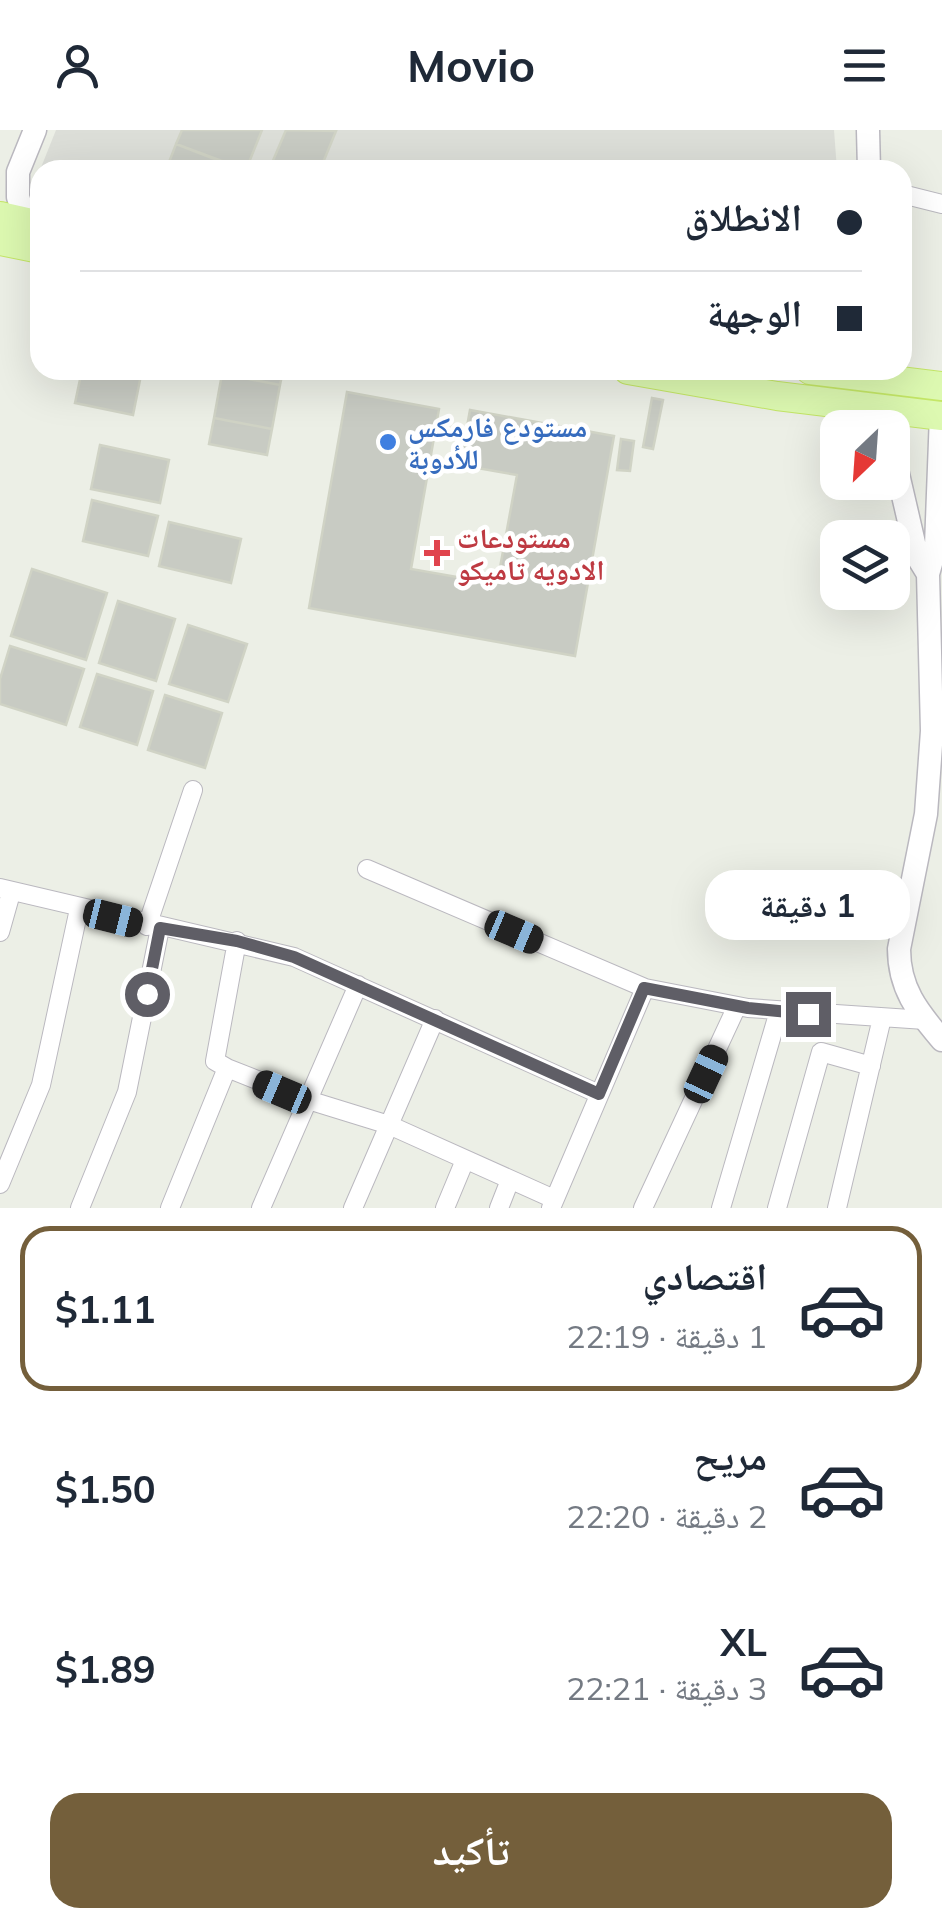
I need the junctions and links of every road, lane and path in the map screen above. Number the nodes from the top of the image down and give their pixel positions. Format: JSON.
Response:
{"nodes":[{"id":1,"x":35,"y":130,"type":"edge"},
{"id":2,"x":868,"y":130,"type":"edge"},
{"id":3,"x":869,"y":160,"type":"edge"},
{"id":4,"x":9,"y":178,"type":"edge"},
{"id":5,"x":912,"y":196,"type":"edge"},
{"id":6,"x":942,"y":204,"type":"edge"},
{"id":7,"x":0,"y":216,"type":"edge"},
{"id":8,"x":27,"y":237,"type":"edge"},
{"id":9,"x":682,"y":380,"type":"edge"},
{"id":10,"x":907,"y":380,"type":"edge"},
{"id":11,"x":942,"y":386,"type":"edge"},
{"id":12,"x":844,"y":410,"type":"edge"},
{"id":13,"x":942,"y":416,"type":"edge"},
{"id":14,"x":910,"y":417,"type":"edge"},
{"id":15,"x":904,"y":500,"type":"edge"},
{"id":16,"x":928,"y":574,"type":"junction"},
{"id":17,"x":193,"y":790,"type":"dead end"},
{"id":18,"x":367,"y":870,"type":"dead end"},
{"id":19,"x":6,"y":891,"type":"edge"},
{"id":20,"x":78,"y":910,"type":"junction"},
{"id":21,"x":154,"y":927,"type":"junction"},
{"id":22,"x":0,"y":932,"type":"edge"},
{"id":23,"x":237,"y":941,"type":"junction"},
{"id":24,"x":358,"y":985,"type":"junction"},
{"id":25,"x":644,"y":988,"type":"junction"},
{"id":26,"x":737,"y":1006,"type":"junction"},
{"id":27,"x":780,"y":1011,"type":"junction"},
{"id":28,"x":882,"y":1018,"type":"junction"},
{"id":29,"x":435,"y":1020,"type":"junction"},
{"id":30,"x":924,"y":1020,"type":"junction"},
{"id":31,"x":942,"y":1040,"type":"edge"},
{"id":32,"x":871,"y":1066,"type":"junction"},
{"id":33,"x":227,"y":1068,"type":"junction"},
{"id":34,"x":599,"y":1094,"type":"junction"},
{"id":35,"x":308,"y":1100,"type":"junction"},
{"id":36,"x":389,"y":1125,"type":"junction"},
{"id":37,"x":465,"y":1160,"type":"junction"},
{"id":38,"x":510,"y":1180,"type":"junction"},
{"id":39,"x":0,"y":1184,"type":"edge"},
{"id":40,"x":552,"y":1203,"type":"edge"},
{"id":41,"x":80,"y":1208,"type":"edge"},
{"id":42,"x":170,"y":1208,"type":"edge"},
{"id":43,"x":261,"y":1208,"type":"edge"},
{"id":44,"x":353,"y":1208,"type":"edge"},
{"id":45,"x":445,"y":1208,"type":"edge"},
{"id":46,"x":499,"y":1208,"type":"edge"},
{"id":47,"x":643,"y":1208,"type":"edge"},
{"id":48,"x":722,"y":1208,"type":"edge"},
{"id":49,"x":777,"y":1208,"type":"edge"},
{"id":50,"x":837,"y":1208,"type":"edge"}],
"edges":[{"from":1,"to":4,"type":"street"},
{"from":2,"to":3,"type":"street"},
{"from":4,"to":8,"type":"street"},
{"from":5,"to":6,"type":"street"},
{"from":7,"to":8,"type":"main road"},
{"from":9,"to":12,"type":"main road"},
{"from":10,"to":11,"type":"main road"},
{"from":13,"to":14,"type":"main road"},
{"from":13,"to":16,"type":"street"},
{"from":15,"to":16,"type":"street"},
{"from":16,"to":30,"type":"street"},
{"from":17,"to":21,"type":"street"},
{"from":18,"to":25,"type":"street"},
{"from":19,"to":20,"type":"street"},
{"from":19,"to":22,"type":"street"},
{"from":20,"to":21,"type":"street"},
{"from":20,"to":39,"type":"street"},
{"from":21,"to":23,"type":"street"},
{"from":21,"to":41,"type":"street"},
{"from":23,"to":24,"type":"street"},
{"from":23,"to":33,"type":"street"},
{"from":24,"to":29,"type":"street"},
{"from":24,"to":35,"type":"street"},
{"from":25,"to":26,"type":"street"},
{"from":25,"to":34,"type":"street"},
{"from":26,"to":27,"type":"street"},
{"from":26,"to":47,"type":"street"},
{"from":27,"to":28,"type":"street"},
{"from":27,"to":48,"type":"street"},
{"from":28,"to":30,"type":"street"},
{"from":28,"to":32,"type":"street"},
{"from":29,"to":34,"type":"street"},
{"from":29,"to":36,"type":"street"},
{"from":30,"to":31,"type":"street"},
{"from":32,"to":49,"type":"street"},
{"from":32,"to":50,"type":"street"},
{"from":33,"to":35,"type":"street"},
{"from":33,"to":42,"type":"street"},
{"from":34,"to":40,"type":"street"},
{"from":35,"to":36,"type":"street"},
{"from":35,"to":43,"type":"street"},
{"from":36,"to":37,"type":"street"},
{"from":36,"to":44,"type":"street"},
{"from":37,"to":38,"type":"street"},
{"from":37,"to":45,"type":"street"},
{"from":38,"to":40,"type":"street"},
{"from":38,"to":46,"type":"street"}]}
